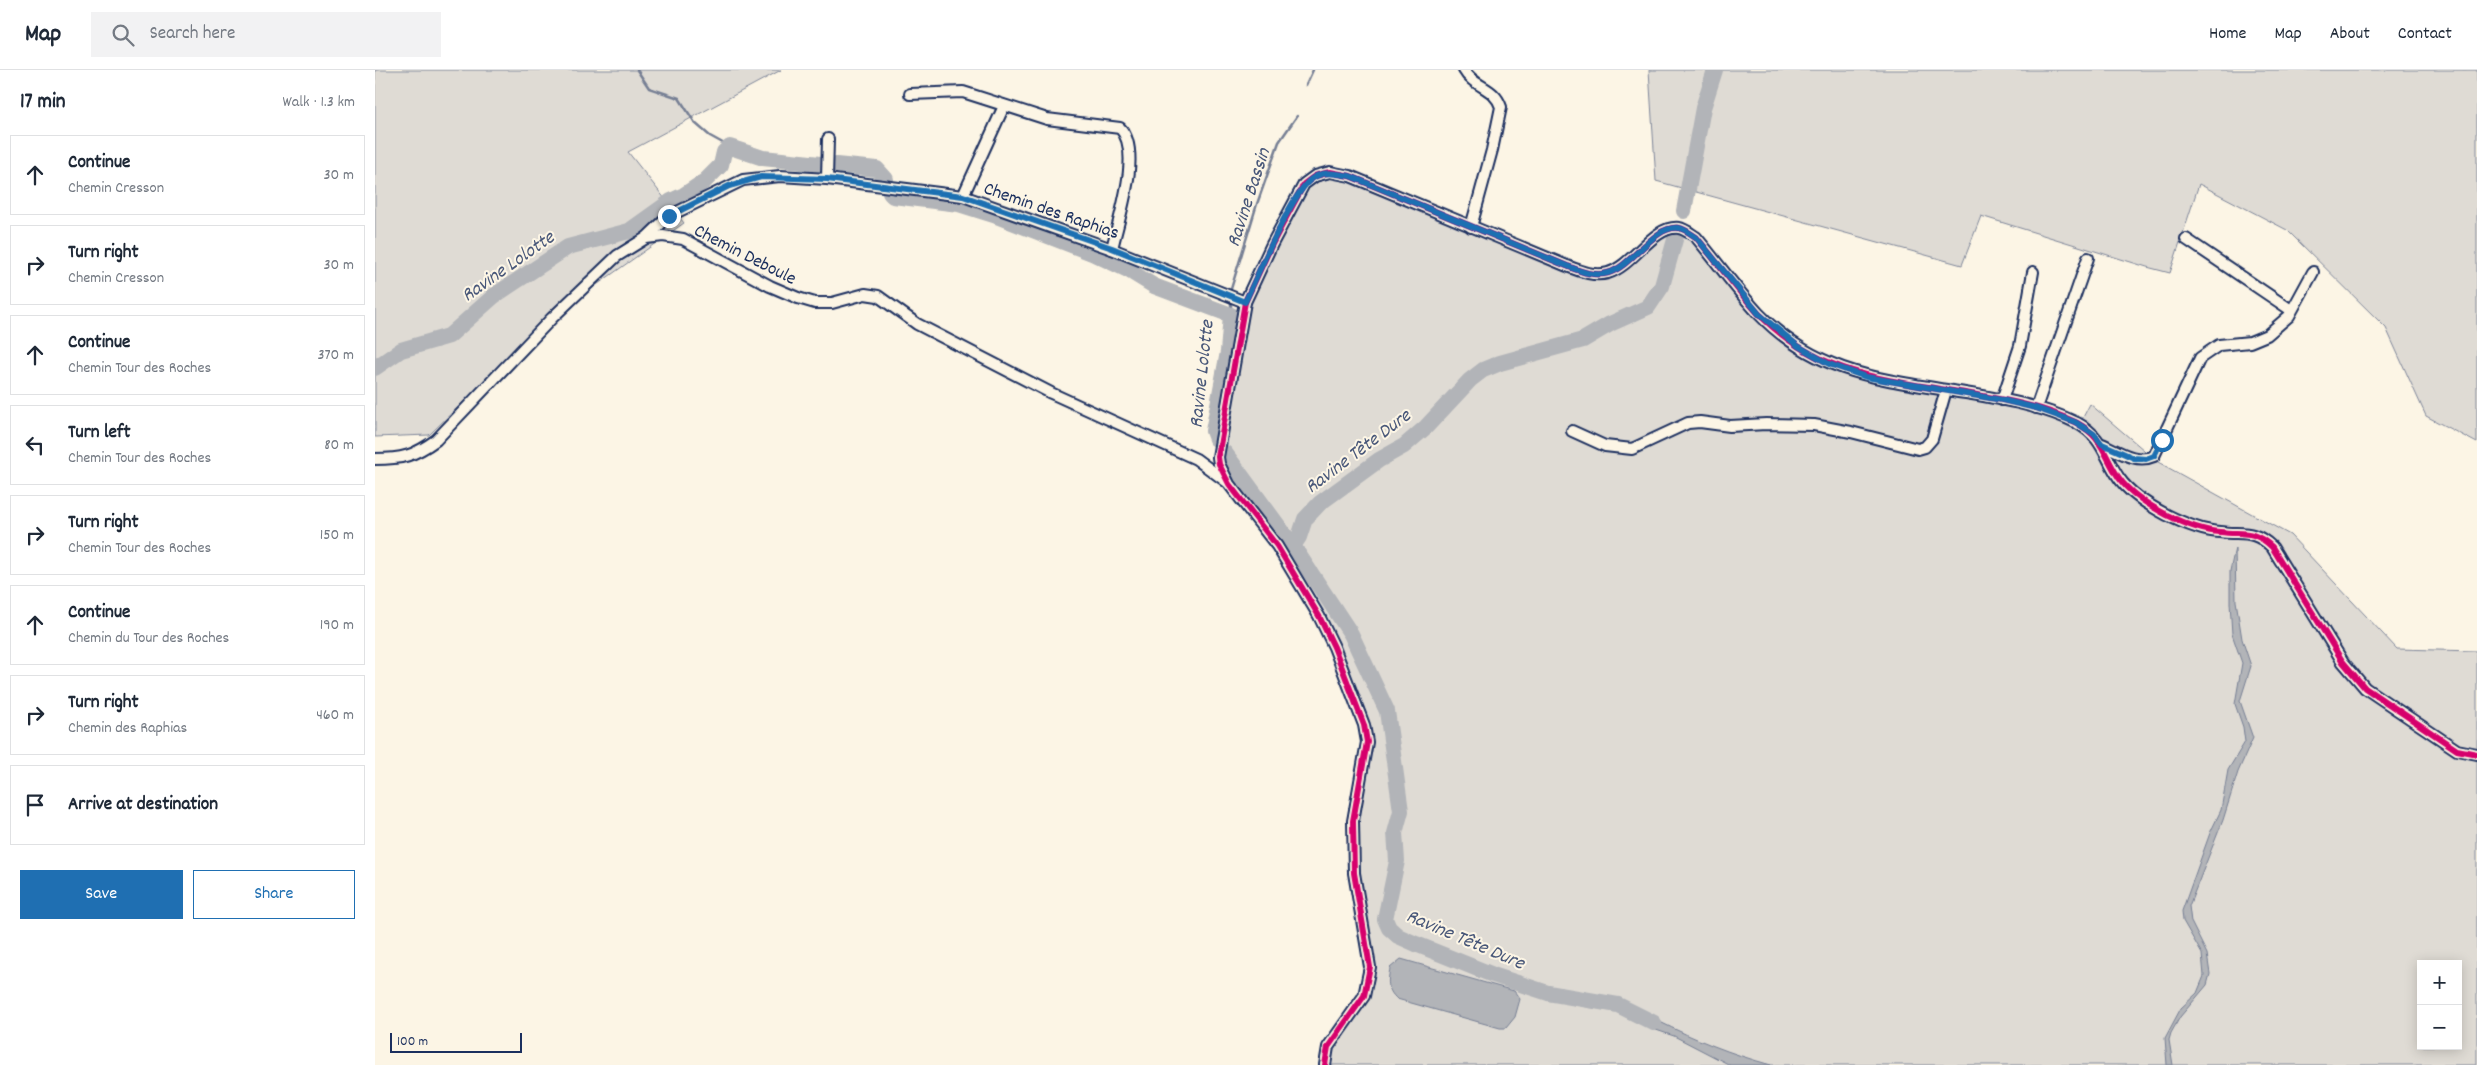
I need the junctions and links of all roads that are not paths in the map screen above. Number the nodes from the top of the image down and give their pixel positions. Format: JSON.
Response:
{"nodes":[{"id":1,"x":1463,"y":70,"type":"edge"},
{"id":2,"x":910,"y":94,"type":"dead end"},
{"id":3,"x":1004,"y":106,"type":"junction"},
{"id":4,"x":828,"y":139,"type":"dead end"},
{"id":5,"x":827,"y":179,"type":"junction"},
{"id":6,"x":963,"y":196,"type":"junction"},
{"id":7,"x":1471,"y":227,"type":"junction"},
{"id":8,"x":646,"y":238,"type":"junction"},
{"id":9,"x":2186,"y":239,"type":"dead end"},
{"id":10,"x":1112,"y":248,"type":"junction"},
{"id":11,"x":2088,"y":258,"type":"dead end"},
{"id":12,"x":2033,"y":272,"type":"dead end"},
{"id":13,"x":2313,"y":272,"type":"dead end"},
{"id":14,"x":1245,"y":302,"type":"junction"},
{"id":15,"x":2290,"y":313,"type":"junction"},
{"id":16,"x":1946,"y":390,"type":"junction"},
{"id":17,"x":2002,"y":400,"type":"junction"},
{"id":18,"x":2036,"y":408,"type":"junction"},
{"id":19,"x":1572,"y":431,"type":"dead end"},
{"id":20,"x":2102,"y":444,"type":"junction"},
{"id":21,"x":375,"y":459,"type":"edge"},
{"id":22,"x":1229,"y":484,"type":"junction"},
{"id":23,"x":2477,"y":754,"type":"edge"},
{"id":24,"x":1325,"y":1065,"type":"edge"}],
"edges":[{"from":1,"to":7,"type":"street"},
{"from":2,"to":3,"type":"street"},
{"from":3,"to":6,"type":"street"},
{"from":3,"to":10,"type":"street"},
{"from":4,"to":5,"type":"street"},
{"from":5,"to":6,"type":"street","name":"Chemin des Raphias"},
{"from":5,"to":8,"type":"street","name":"Chemin des Raphias"},
{"from":6,"to":10,"type":"street","name":"Chemin des Raphias"},
{"from":7,"to":14,"type":"street"},
{"from":7,"to":16,"type":"street"},
{"from":8,"to":21,"type":"street","name":"Chemin Deboule"},
{"from":8,"to":22,"type":"street","name":"Chemin Deboule"},
{"from":9,"to":15,"type":"street"},
{"from":10,"to":14,"type":"street","name":"Chemin des Raphias"},
{"from":11,"to":18,"type":"street"},
{"from":12,"to":17,"type":"street"},
{"from":13,"to":15,"type":"street"},
{"from":14,"to":22,"type":"street"},
{"from":15,"to":20,"type":"street"},
{"from":16,"to":17,"type":"street"},
{"from":16,"to":19,"type":"street"},
{"from":17,"to":18,"type":"street"},
{"from":18,"to":20,"type":"street"},
{"from":20,"to":23,"type":"street"},
{"from":22,"to":24,"type":"street"}]}
